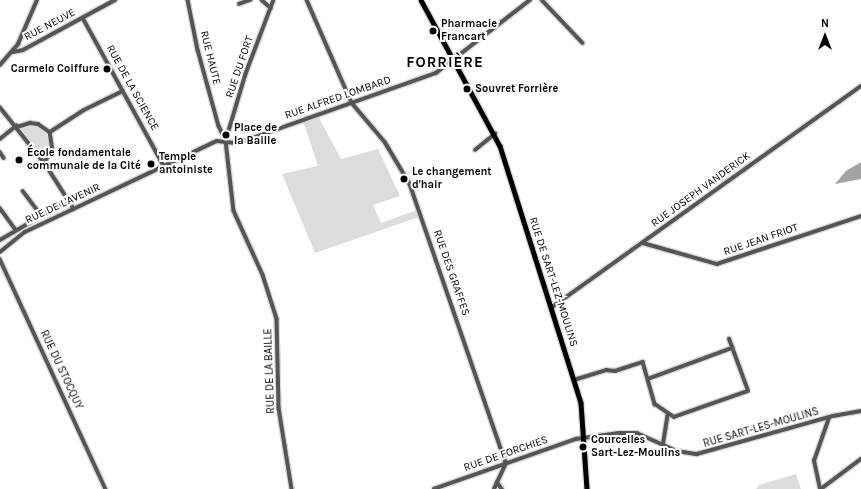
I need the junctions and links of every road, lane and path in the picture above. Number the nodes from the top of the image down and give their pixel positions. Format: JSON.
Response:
{"nodes":[{"id":1,"x":37,"y":0,"type":"edge"},
{"id":2,"x":115,"y":0,"type":"edge"},
{"id":3,"x":188,"y":0,"type":"edge"},
{"id":4,"x":250,"y":0,"type":"edge"},
{"id":5,"x":262,"y":0,"type":"edge"},
{"id":6,"x":274,"y":0,"type":"edge"},
{"id":7,"x":307,"y":0,"type":"edge"},
{"id":8,"x":421,"y":0,"type":"edge"},
{"id":9,"x":530,"y":0,"type":"edge"},
{"id":10,"x":542,"y":0,"type":"edge"},
{"id":11,"x":239,"y":4,"type":"dead end"},
{"id":12,"x":271,"y":8,"type":"junction"},
{"id":13,"x":83,"y":18,"type":"junction"},
{"id":14,"x":583,"y":42,"type":"dead end"},
{"id":15,"x":13,"y":52,"type":"junction"},
{"id":16,"x":454,"y":61,"type":"junction"},
{"id":17,"x":0,"y":65,"type":"edge"},
{"id":18,"x":861,"y":86,"type":"edge"},
{"id":19,"x":123,"y":91,"type":"junction"},
{"id":20,"x":352,"y":103,"type":"junction"},
{"id":21,"x":0,"y":108,"type":"edge"},
{"id":22,"x":16,"y":127,"type":"junction"},
{"id":23,"x":50,"y":132,"type":"junction"},
{"id":24,"x":495,"y":134,"type":"junction"},
{"id":25,"x":0,"y":139,"type":"edge"},
{"id":26,"x":226,"y":141,"type":"junction"},
{"id":27,"x":475,"y":150,"type":"dead end"},
{"id":28,"x":0,"y":152,"type":"edge"},
{"id":29,"x":4,"y":158,"type":"dead end"},
{"id":30,"x":44,"y":163,"type":"junction"},
{"id":31,"x":164,"y":166,"type":"junction"},
{"id":32,"x":23,"y":191,"type":"dead end"},
{"id":33,"x":69,"y":200,"type":"junction"},
{"id":34,"x":55,"y":207,"type":"junction"},
{"id":35,"x":0,"y":208,"type":"edge"},
{"id":36,"x":74,"y":209,"type":"junction"},
{"id":37,"x":41,"y":215,"type":"junction"},
{"id":38,"x":59,"y":216,"type":"junction"},
{"id":39,"x":861,"y":216,"type":"edge"},
{"id":40,"x":16,"y":230,"type":"junction"},
{"id":41,"x":0,"y":240,"type":"edge"},
{"id":42,"x":643,"y":244,"type":"junction"},
{"id":43,"x":0,"y":252,"type":"edge"},
{"id":44,"x":0,"y":259,"type":"edge"},
{"id":45,"x":551,"y":308,"type":"junction"},
{"id":46,"x":729,"y":339,"type":"dead end"},
{"id":47,"x":732,"y":348,"type":"junction"},
{"id":48,"x":648,"y":379,"type":"junction"},
{"id":49,"x":574,"y":380,"type":"junction"},
{"id":50,"x":861,"y":412,"type":"edge"},
{"id":51,"x":668,"y":413,"type":"junction"},
{"id":52,"x":829,"y":418,"type":"junction"},
{"id":53,"x":645,"y":436,"type":"joint"},
{"id":54,"x":584,"y":438,"type":"junction"},
{"id":55,"x":663,"y":444,"type":"junction"},
{"id":56,"x":861,"y":459,"type":"edge"},
{"id":57,"x":506,"y":463,"type":"junction"},
{"id":58,"x":497,"y":482,"type":"junction"},
{"id":59,"x":106,"y":489,"type":"edge"},
{"id":60,"x":292,"y":489,"type":"edge"},
{"id":61,"x":434,"y":489,"type":"edge"},
{"id":62,"x":494,"y":489,"type":"edge"},
{"id":63,"x":502,"y":489,"type":"edge"},
{"id":64,"x":587,"y":489,"type":"edge"},
{"id":65,"x":821,"y":489,"type":"edge"}],
"edges":[{"from":1,"to":15,"type":"street"},
{"from":2,"to":13,"type":"street","name":"RUE NEUVE"},
{"from":3,"to":26,"type":"street","name":"RUE HAUTE"},
{"from":4,"to":11,"type":"street"},
{"from":5,"to":12,"type":"street"},
{"from":6,"to":12,"type":"street","name":"RUE DU FORT"},
{"from":7,"to":20,"type":"street","name":"RUE DES GRAFFES"},
{"from":8,"to":16,"type":"main road","name":"RUE DE SART-LEZ-MOULINS"},
{"from":9,"to":16,"type":"street","name":"RUE ALFRED LOMBARD"},
{"from":10,"to":14,"type":"street"},
{"from":12,"to":26,"type":"street","name":"RUE DU FORT"},
{"from":13,"to":15,"type":"street","name":"RUE NEUVE"},
{"from":13,"to":19,"type":"street","name":"RUE DE LA SCIENCE"},
{"from":15,"to":17,"type":"street"},
{"from":16,"to":20,"type":"street","name":"RUE ALFRED LOMBARD"},
{"from":16,"to":24,"type":"main road","name":"RUE DE SART-LEZ-MOULINS"},
{"from":18,"to":42,"type":"street","name":"RUE JOSEPH VANDERICK"},
{"from":19,"to":23,"type":"street"},
{"from":19,"to":31,"type":"street","name":"RUE DE LA SCIENCE"},
{"from":20,"to":26,"type":"street","name":"RUE ALFRED LOMBARD"},
{"from":20,"to":57,"type":"street","name":"RUE DES GRAFFES"},
{"from":21,"to":22,"type":"street"},
{"from":22,"to":23,"type":"street"},
{"from":22,"to":25,"type":"street"},
{"from":22,"to":30,"type":"street"},
{"from":23,"to":30,"type":"street"},
{"from":24,"to":27,"type":"street"},
{"from":24,"to":45,"type":"main road","name":"RUE DE SART-LEZ-MOULINS"},
{"from":26,"to":31,"type":"street","name":"RUE DE L'AVENIR"},
{"from":26,"to":60,"type":"street","name":"RUE DE LA BAILLE"},
{"from":28,"to":29,"type":"street"},
{"from":30,"to":33,"type":"street"},
{"from":31,"to":36,"type":"street","name":"RUE DE L'AVENIR"},
{"from":32,"to":37,"type":"street"},
{"from":33,"to":34,"type":"street","name":"RUE DE L'AVENIR"},
{"from":33,"to":36,"type":"street"},
{"from":34,"to":37,"type":"street","name":"RUE DE L'AVENIR"},
{"from":34,"to":38,"type":"street"},
{"from":35,"to":40,"type":"street"},
{"from":36,"to":38,"type":"street","name":"RUE DE L'AVENIR"},
{"from":37,"to":40,"type":"street","name":"RUE DE L'AVENIR"},
{"from":38,"to":43,"type":"street","name":"RUE DE L'AVENIR"},
{"from":39,"to":42,"type":"street","name":"RUE JEAN FRIOT"},
{"from":40,"to":41,"type":"street","name":"RUE DE L'AVENIR"},
{"from":42,"to":45,"type":"street","name":"RUE JOSEPH VANDERICK"},
{"from":44,"to":59,"type":"street","name":"RUE DU STOCQUY"},
{"from":45,"to":49,"type":"main road","name":"RUE DE SART-LEZ-MOULINS"},
{"from":46,"to":47,"type":"street"},
{"from":47,"to":48,"type":"street"},
{"from":47,"to":51,"type":"street"},
{"from":48,"to":49,"type":"street"},
{"from":48,"to":51,"type":"street"},
{"from":49,"to":54,"type":"main road","name":"RUE DE SART-LEZ-MOULINS"},
{"from":50,"to":52,"type":"street","name":"RUE SART-LES-MOULINS"},
{"from":51,"to":55,"type":"street"},
{"from":52,"to":55,"type":"street","name":"RUE SART-LES-MOULINS"},
{"from":52,"to":65,"type":"street"},
{"from":53,"to":54,"type":"street","name":"RUE DE FORCHIES"},
{"from":53,"to":55,"type":"street","name":"RUE SART-LES-MOULINS"},
{"from":54,"to":57,"type":"street","name":"RUE DE FORCHIES"},
{"from":54,"to":64,"type":"main road","name":"RUE DE SART-LEZ-MOULINS"},
{"from":56,"to":65,"type":"street"},
{"from":57,"to":58,"type":"street"},
{"from":57,"to":61,"type":"street","name":"RUE DE FORCHIES"},
{"from":58,"to":62,"type":"street"},
{"from":58,"to":63,"type":"street"}]}
